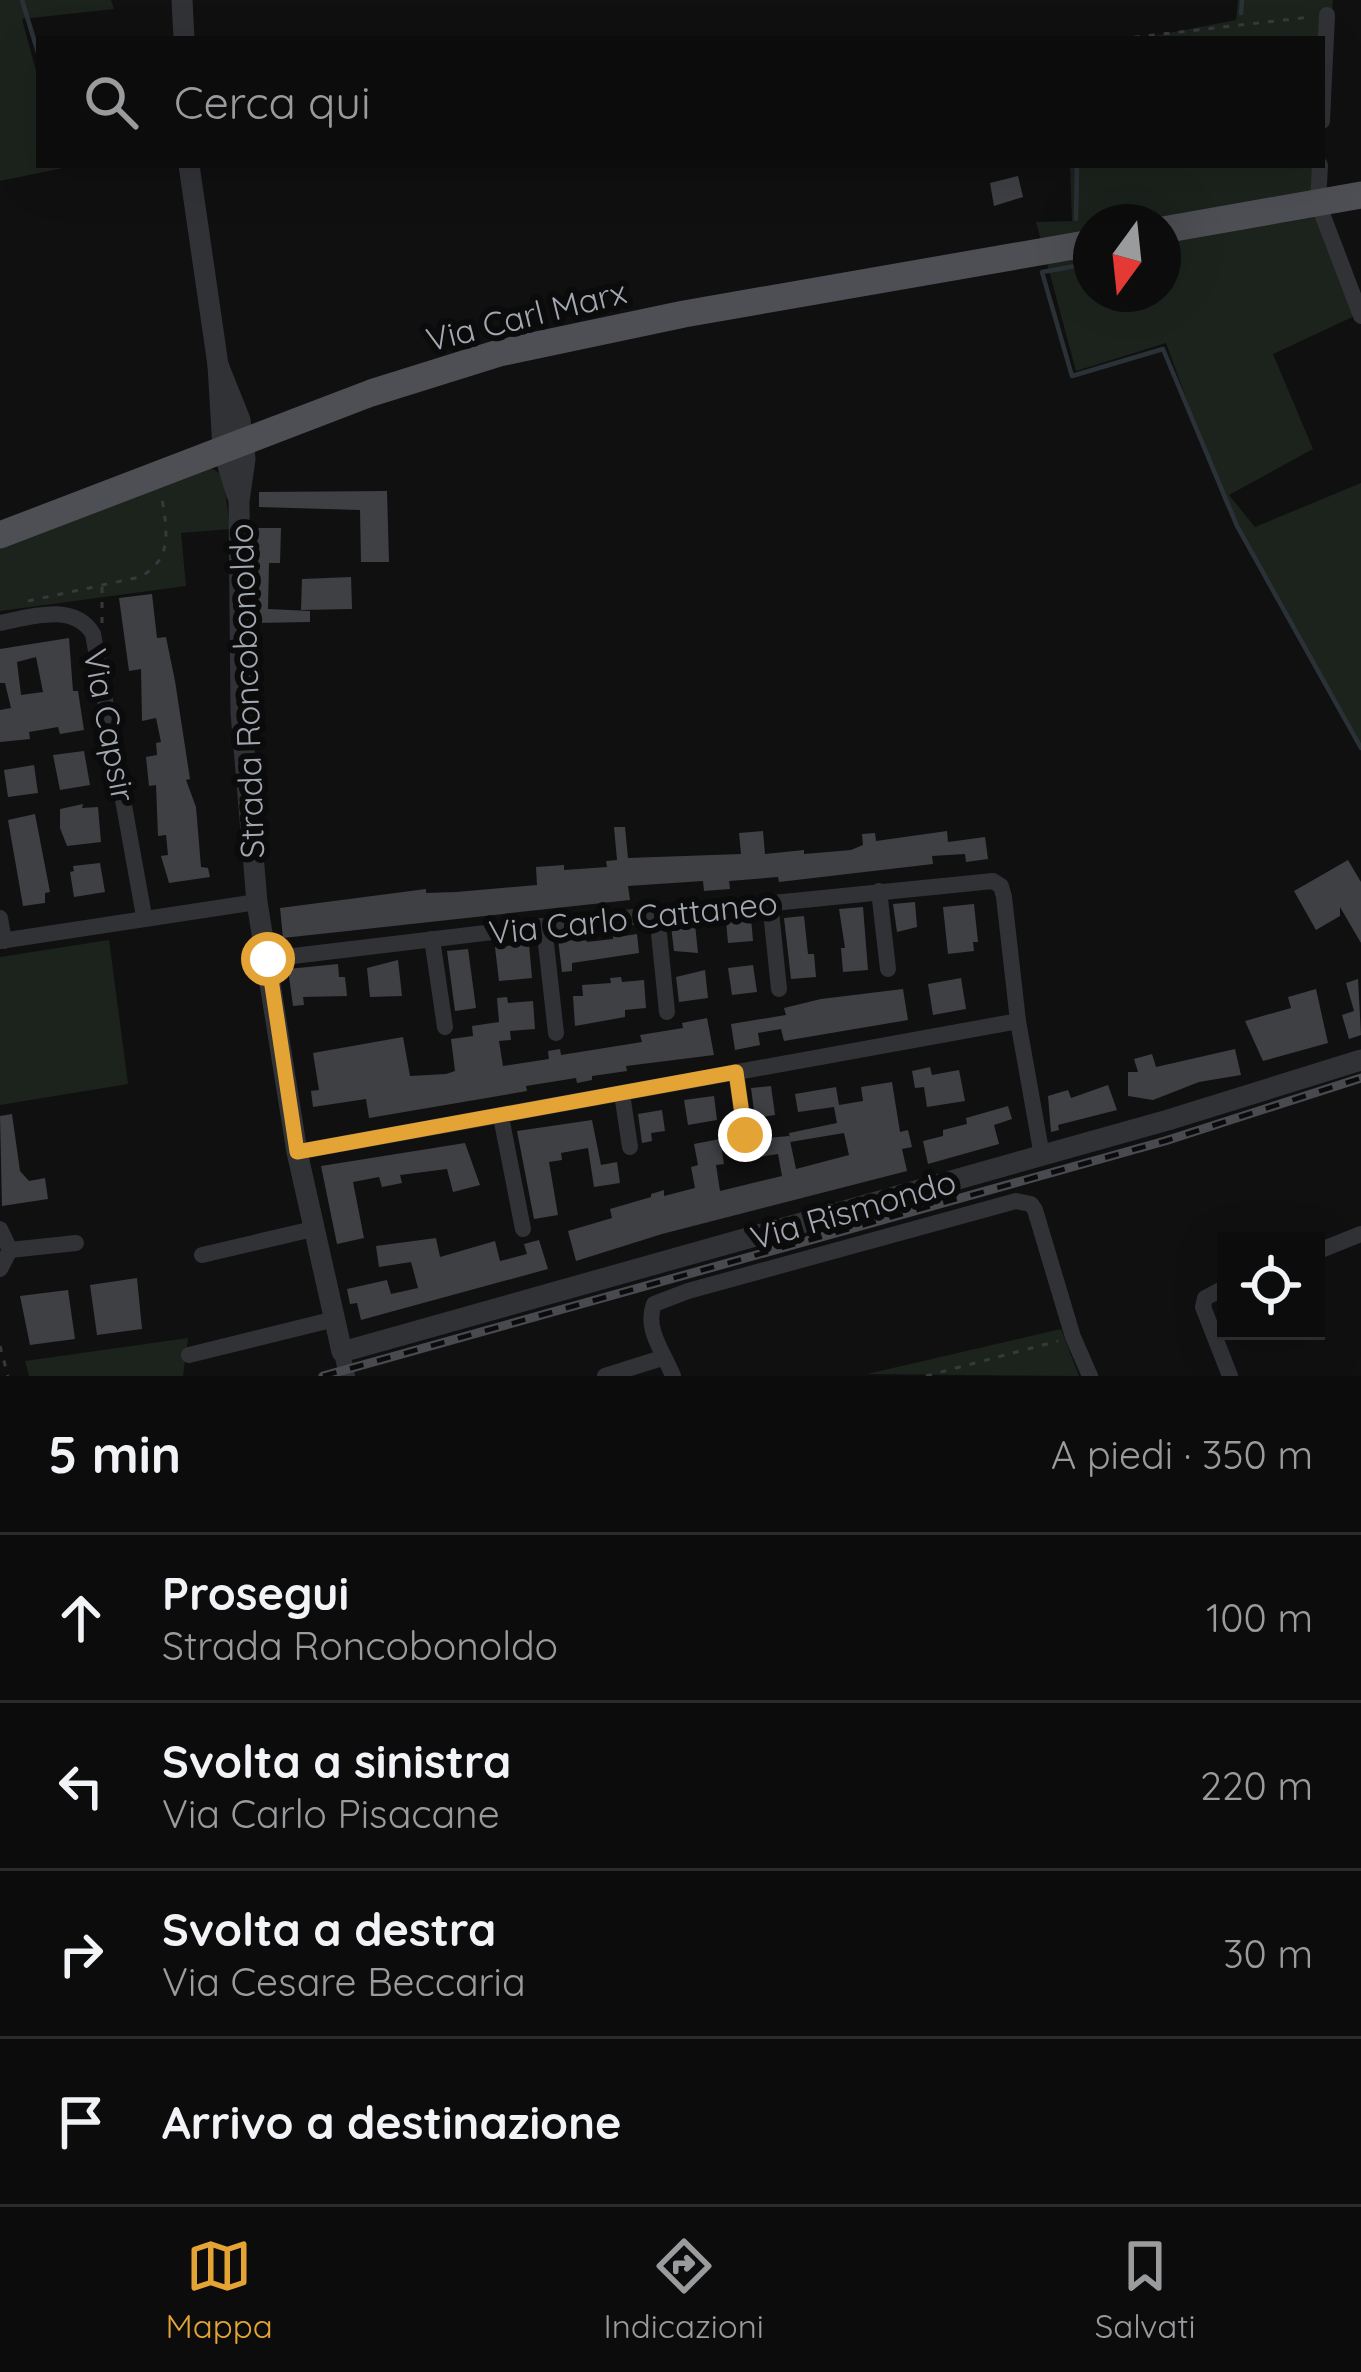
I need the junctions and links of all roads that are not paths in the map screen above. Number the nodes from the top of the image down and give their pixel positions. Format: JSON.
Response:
{"nodes":[{"id":1,"x":182,"y":0,"type":"edge"},
{"id":2,"x":1327,"y":15,"type":"road end"},
{"id":3,"x":184,"y":36,"type":"edge"},
{"id":4,"x":1325,"y":57,"type":"edge"},
{"id":5,"x":189,"y":168,"type":"edge"},
{"id":6,"x":1320,"y":168,"type":"edge"},
{"id":7,"x":1361,"y":195,"type":"edge"},
{"id":8,"x":1318,"y":203,"type":"junction"},
{"id":9,"x":1181,"y":227,"type":"edge"},
{"id":10,"x":1073,"y":246,"type":"edge"},
{"id":11,"x":1361,"y":316,"type":"edge"},
{"id":12,"x":233,"y":445,"type":"junction"},
{"id":13,"x":0,"y":535,"type":"edge"},
{"id":14,"x":0,"y":623,"type":"edge"},
{"id":15,"x":879,"y":891,"type":"junction"},
{"id":16,"x":257,"y":902,"type":"junction"},
{"id":17,"x":770,"y":902,"type":"junction"},
{"id":18,"x":656,"y":914,"type":"junction"},
{"id":19,"x":144,"y":916,"type":"junction"},
{"id":20,"x":0,"y":918,"type":"edge"},
{"id":21,"x":544,"y":926,"type":"junction"},
{"id":22,"x":432,"y":939,"type":"junction"},
{"id":23,"x":2,"y":941,"type":"edge"},
{"id":24,"x":268,"y":959,"type":"junction"},
{"id":25,"x":888,"y":969,"type":"dead end"},
{"id":26,"x":779,"y":989,"type":"dead end"},
{"id":27,"x":668,"y":1012,"type":"dead end"},
{"id":28,"x":1018,"y":1021,"type":"junction"},
{"id":29,"x":445,"y":1027,"type":"dead end"},
{"id":30,"x":556,"y":1033,"type":"dead end"},
{"id":31,"x":1361,"y":1060,"type":"edge"},
{"id":32,"x":736,"y":1072,"type":"junction"},
{"id":33,"x":622,"y":1094,"type":"junction"},
{"id":34,"x":501,"y":1118,"type":"junction"},
{"id":35,"x":745,"y":1135,"type":"dead end"},
{"id":36,"x":630,"y":1147,"type":"dead end"},
{"id":37,"x":297,"y":1152,"type":"junction"},
{"id":38,"x":1042,"y":1156,"type":"junction"},
{"id":39,"x":0,"y":1229,"type":"edge"},
{"id":40,"x":313,"y":1229,"type":"junction"},
{"id":41,"x":523,"y":1229,"type":"dead end"},
{"id":42,"x":1361,"y":1234,"type":"edge"},
{"id":43,"x":76,"y":1243,"type":"dead end"},
{"id":44,"x":1325,"y":1248,"type":"edge"},
{"id":45,"x":10,"y":1250,"type":"junction"},
{"id":46,"x":202,"y":1255,"type":"dead end"},
{"id":47,"x":0,"y":1269,"type":"edge"},
{"id":48,"x":1217,"y":1292,"type":"edge"},
{"id":49,"x":335,"y":1319,"type":"junction"},
{"id":50,"x":343,"y":1352,"type":"junction"},
{"id":51,"x":189,"y":1354,"type":"dead end"},
{"id":52,"x":662,"y":1358,"type":"junction"},
{"id":53,"x":347,"y":1376,"type":"edge"},
{"id":54,"x":605,"y":1376,"type":"edge"},
{"id":55,"x":673,"y":1376,"type":"edge"},
{"id":56,"x":1090,"y":1376,"type":"edge"},
{"id":57,"x":1230,"y":1376,"type":"edge"}],
"edges":[{"from":1,"to":3,"type":"street"},
{"from":2,"to":4,"type":"street"},
{"from":5,"to":12,"type":"street","name":"Strada Roncobonoldo"},
{"from":6,"to":8,"type":"street"},
{"from":7,"to":8,"type":"main road"},
{"from":8,"to":9,"type":"main road"},
{"from":8,"to":11,"type":"street"},
{"from":10,"to":12,"type":"main road","name":"Via Carl Marx"},
{"from":12,"to":13,"type":"main road","name":"Via Carl Marx"},
{"from":12,"to":16,"type":"street","name":"Strada Roncobonoldo"},
{"from":14,"to":19,"type":"street","name":"Via Capsir"},
{"from":15,"to":17,"type":"street","name":"Via Carlo Cattaneo"},
{"from":15,"to":25,"type":"street"},
{"from":15,"to":28,"type":"street","name":"Via Carlo Cattaneo"},
{"from":16,"to":19,"type":"street"},
{"from":16,"to":24,"type":"street","name":"Strada Roncobonoldo"},
{"from":17,"to":18,"type":"street","name":"Via Carlo Cattaneo"},
{"from":17,"to":26,"type":"street"},
{"from":18,"to":21,"type":"street","name":"Via Carlo Cattaneo"},
{"from":18,"to":27,"type":"street"},
{"from":19,"to":23,"type":"street"},
{"from":20,"to":23,"type":"street"},
{"from":21,"to":22,"type":"street","name":"Via Carlo Cattaneo"},
{"from":21,"to":30,"type":"street"},
{"from":22,"to":24,"type":"street","name":"Via Carlo Cattaneo"},
{"from":22,"to":29,"type":"street"},
{"from":24,"to":37,"type":"street","name":"Strada Roncobonoldo"},
{"from":28,"to":32,"type":"street"},
{"from":28,"to":38,"type":"street"},
{"from":31,"to":38,"type":"street","name":"Via Rismondo"},
{"from":32,"to":33,"type":"street"},
{"from":32,"to":35,"type":"street"},
{"from":33,"to":34,"type":"street"},
{"from":33,"to":36,"type":"street"},
{"from":34,"to":37,"type":"street"},
{"from":34,"to":41,"type":"street"},
{"from":37,"to":40,"type":"street","name":"Strada Roncobonoldo"},
{"from":38,"to":50,"type":"street","name":"Via Rismondo"},
{"from":39,"to":45,"type":"street"},
{"from":40,"to":46,"type":"street"},
{"from":40,"to":49,"type":"street","name":"Strada Roncobonoldo"},
{"from":42,"to":44,"type":"street"},
{"from":43,"to":45,"type":"street"},
{"from":45,"to":47,"type":"street"},
{"from":48,"to":57,"type":"street"},
{"from":49,"to":50,"type":"street","name":"Strada Roncobonoldo"},
{"from":49,"to":51,"type":"street"},
{"from":50,"to":53,"type":"street","name":"Strada Roncobonoldo"},
{"from":52,"to":54,"type":"street"},
{"from":52,"to":55,"type":"street"},
{"from":52,"to":56,"type":"street"}]}
